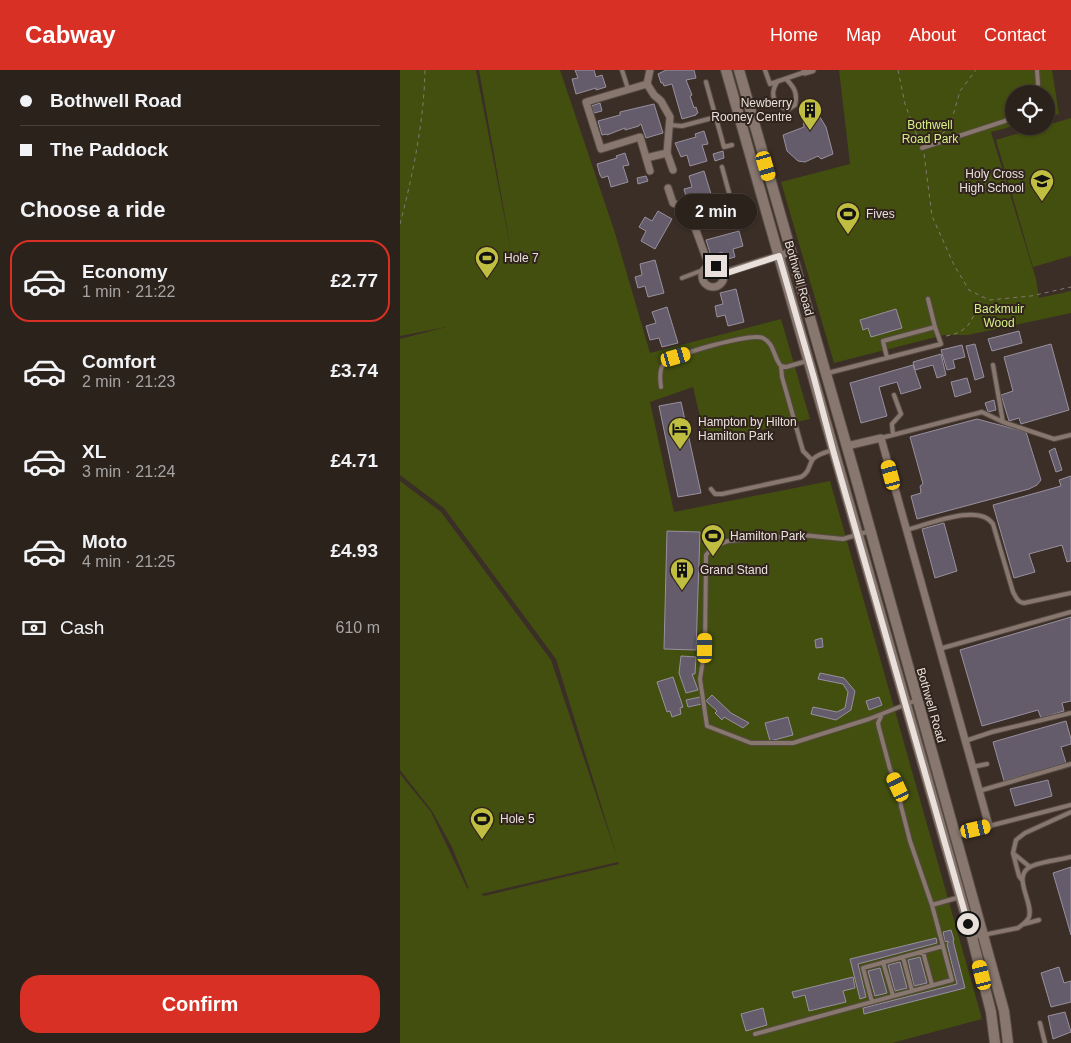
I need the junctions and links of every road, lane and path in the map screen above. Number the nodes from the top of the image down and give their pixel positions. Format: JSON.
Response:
{"nodes":[{"id":1,"x":425,"y":70,"type":"edge"},
{"id":2,"x":622,"y":70,"type":"edge"},
{"id":3,"x":650,"y":70,"type":"edge"},
{"id":4,"x":726,"y":70,"type":"edge"},
{"id":5,"x":739,"y":70,"type":"edge"},
{"id":6,"x":765,"y":70,"type":"edge"},
{"id":7,"x":898,"y":70,"type":"edge"},
{"id":8,"x":976,"y":70,"type":"edge"},
{"id":9,"x":1037,"y":70,"type":"edge"},
{"id":10,"x":809,"y":71,"type":"edge"},
{"id":11,"x":786,"y":79,"type":"junction"},
{"id":12,"x":778,"y":81,"type":"junction"},
{"id":13,"x":706,"y":82,"type":"dead end"},
{"id":14,"x":647,"y":84,"type":"junction"},
{"id":15,"x":1037,"y":85,"type":"edge"},
{"id":16,"x":628,"y":90,"type":"junction"},
{"id":17,"x":716,"y":117,"type":"junction"},
{"id":18,"x":1005,"y":121,"type":"edge"},
{"id":19,"x":670,"y":125,"type":"junction"},
{"id":20,"x":732,"y":145,"type":"dead end"},
{"id":21,"x":931,"y":145,"type":"junction"},
{"id":22,"x":922,"y":148,"type":"junction"},
{"id":23,"x":667,"y":153,"type":"junction"},
{"id":24,"x":646,"y":158,"type":"junction"},
{"id":25,"x":722,"y":167,"type":"dead end"},
{"id":26,"x":673,"y":170,"type":"dead end"},
{"id":27,"x":650,"y":171,"type":"dead end"},
{"id":28,"x":668,"y":188,"type":"dead end"},
{"id":29,"x":694,"y":223,"type":"junction"},
{"id":30,"x":400,"y":224,"type":"edge"},
{"id":31,"x":791,"y":252,"type":"junction"},
{"id":32,"x":779,"y":256,"type":"junction"},
{"id":33,"x":706,"y":268,"type":"junction"},
{"id":34,"x":724,"y":274,"type":"junction"},
{"id":35,"x":682,"y":278,"type":"dead end"},
{"id":36,"x":1071,"y":287,"type":"edge"},
{"id":37,"x":982,"y":297,"type":"junction"},
{"id":38,"x":928,"y":299,"type":"dead end"},
{"id":39,"x":934,"y":327,"type":"junction"},
{"id":40,"x":938,"y":337,"type":"junction"},
{"id":41,"x":887,"y":358,"type":"junction"},
{"id":42,"x":809,"y":360,"type":"junction"},
{"id":43,"x":993,"y":365,"type":"dead end"},
{"id":44,"x":781,"y":366,"type":"junction"},
{"id":45,"x":826,"y":374,"type":"junction"},
{"id":46,"x":814,"y":378,"type":"junction"},
{"id":47,"x":660,"y":388,"type":"dead end"},
{"id":48,"x":894,"y":395,"type":"dead end"},
{"id":49,"x":1003,"y":422,"type":"junction"},
{"id":50,"x":893,"y":435,"type":"junction"},
{"id":51,"x":1071,"y":435,"type":"edge"},
{"id":52,"x":881,"y":438,"type":"junction"},
{"id":53,"x":847,"y":446,"type":"junction"},
{"id":54,"x":833,"y":450,"type":"junction"},
{"id":55,"x":812,"y":460,"type":"junction"},
{"id":56,"x":711,"y":489,"type":"dead end"},
{"id":57,"x":906,"y":530,"type":"junction"},
{"id":58,"x":870,"y":531,"type":"junction"},
{"id":59,"x":858,"y":535,"type":"junction"},
{"id":60,"x":1071,"y":593,"type":"edge"},
{"id":61,"x":1071,"y":612,"type":"edge"},
{"id":62,"x":939,"y":648,"type":"junction"},
{"id":63,"x":917,"y":700,"type":"junction"},
{"id":64,"x":906,"y":704,"type":"junction"},
{"id":65,"x":882,"y":713,"type":"junction"},
{"id":66,"x":1071,"y":713,"type":"edge"},
{"id":67,"x":965,"y":742,"type":"junction"},
{"id":68,"x":987,"y":764,"type":"dead end"},
{"id":69,"x":1071,"y":764,"type":"edge"},
{"id":70,"x":972,"y":768,"type":"junction"},
{"id":71,"x":979,"y":791,"type":"junction"},
{"id":72,"x":1071,"y":805,"type":"edge"},
{"id":73,"x":1071,"y":812,"type":"edge"},
{"id":74,"x":989,"y":826,"type":"junction"},
{"id":75,"x":955,"y":835,"type":"junction"},
{"id":76,"x":1013,"y":853,"type":"junction"},
{"id":77,"x":1071,"y":858,"type":"edge"},
{"id":78,"x":1030,"y":868,"type":"junction"},
{"id":79,"x":1022,"y":880,"type":"junction"},
{"id":80,"x":960,"y":897,"type":"junction"},
{"id":81,"x":932,"y":906,"type":"junction"},
{"id":82,"x":1039,"y":920,"type":"dead end"},
{"id":83,"x":1022,"y":925,"type":"junction"},
{"id":84,"x":983,"y":935,"type":"junction"},
{"id":85,"x":972,"y":937,"type":"junction"},
{"id":86,"x":943,"y":946,"type":"junction"},
{"id":87,"x":923,"y":952,"type":"junction"},
{"id":88,"x":903,"y":957,"type":"junction"},
{"id":89,"x":883,"y":962,"type":"junction"},
{"id":90,"x":932,"y":985,"type":"junction"},
{"id":91,"x":912,"y":991,"type":"junction"},
{"id":92,"x":893,"y":996,"type":"junction"},
{"id":93,"x":872,"y":1002,"type":"junction"},
{"id":94,"x":1040,"y":1024,"type":"dead end"},
{"id":95,"x":755,"y":1034,"type":"dead end"},
{"id":96,"x":995,"y":1043,"type":"edge"},
{"id":97,"x":1008,"y":1043,"type":"edge"},
{"id":98,"x":1045,"y":1043,"type":"edge"}],
"edges":[{"from":1,"to":30,"type":"path"},
{"from":2,"to":16,"type":"lane"},
{"from":3,"to":14,"type":"street"},
{"from":4,"to":32,"type":"main road","name":"Bothwell Road"},
{"from":5,"to":31,"type":"main road","name":"Bothwell Road"},
{"from":6,"to":12,"type":"lane"},
{"from":7,"to":22,"type":"path"},
{"from":8,"to":21,"type":"path"},
{"from":9,"to":15,"type":"lane"},
{"from":10,"to":11,"type":"lane"},
{"from":11,"to":12,"type":"lane"},
{"from":11,"to":12,"type":"lane"},
{"from":13,"to":17,"type":"lane"},
{"from":14,"to":16,"type":"street"},
{"from":14,"to":19,"type":"street"},
{"from":16,"to":24,"type":"street"},
{"from":17,"to":19,"type":"lane"},
{"from":17,"to":20,"type":"lane"},
{"from":18,"to":21,"type":"lane"},
{"from":19,"to":23,"type":"street"},
{"from":21,"to":22,"type":"lane"},
{"from":22,"to":37,"type":"path"},
{"from":23,"to":24,"type":"street"},
{"from":23,"to":26,"type":"street"},
{"from":24,"to":27,"type":"street"},
{"from":25,"to":29,"type":"lane"},
{"from":28,"to":29,"type":"street"},
{"from":29,"to":33,"type":"street"},
{"from":31,"to":32,"type":"street"},
{"from":31,"to":45,"type":"main road","name":"Bothwell Road"},
{"from":32,"to":34,"type":"street"},
{"from":32,"to":42,"type":"main road","name":"Bothwell Road"},
{"from":33,"to":34,"type":"street"},
{"from":33,"to":34,"type":"street"},
{"from":33,"to":35,"type":"lane"},
{"from":36,"to":37,"type":"path"},
{"from":37,"to":40,"type":"path"},
{"from":38,"to":39,"type":"lane"},
{"from":39,"to":40,"type":"lane"},
{"from":39,"to":41,"type":"lane"},
{"from":40,"to":41,"type":"lane"},
{"from":41,"to":45,"type":"lane"},
{"from":42,"to":44,"type":"lane"},
{"from":42,"to":46,"type":"main road","name":"Bothwell Road"},
{"from":43,"to":49,"type":"lane"},
{"from":44,"to":47,"type":"lane"},
{"from":44,"to":55,"type":"lane"},
{"from":45,"to":46,"type":"main road"},
{"from":45,"to":53,"type":"main road","name":"Bothwell Road"},
{"from":46,"to":54,"type":"main road","name":"Bothwell Road"},
{"from":48,"to":50,"type":"lane"},
{"from":49,"to":50,"type":"lane"},
{"from":49,"to":51,"type":"lane"},
{"from":50,"to":52,"type":"lane"},
{"from":52,"to":53,"type":"street"},
{"from":52,"to":57,"type":"street"},
{"from":53,"to":54,"type":"main road"},
{"from":53,"to":58,"type":"main road","name":"Bothwell Road"},
{"from":54,"to":55,"type":"lane"},
{"from":54,"to":59,"type":"main road","name":"Bothwell Road"},
{"from":55,"to":56,"type":"lane"},
{"from":57,"to":60,"type":"lane"},
{"from":57,"to":62,"type":"street"},
{"from":58,"to":59,"type":"lane"},
{"from":58,"to":63,"type":"main road","name":"Bothwell Road"},
{"from":59,"to":64,"type":"main road","name":"Bothwell Road"},
{"from":59,"to":65,"type":"lane"},
{"from":61,"to":62,"type":"lane"},
{"from":62,"to":67,"type":"street"},
{"from":63,"to":64,"type":"lane"},
{"from":63,"to":75,"type":"main road","name":"Bothwell Road"},
{"from":64,"to":65,"type":"lane"},
{"from":64,"to":80,"type":"main road","name":"Bothwell Road"},
{"from":65,"to":81,"type":"lane"},
{"from":66,"to":67,"type":"lane"},
{"from":67,"to":70,"type":"street"},
{"from":68,"to":70,"type":"lane"},
{"from":69,"to":71,"type":"lane"},
{"from":70,"to":71,"type":"street"},
{"from":71,"to":74,"type":"street"},
{"from":72,"to":74,"type":"lane"},
{"from":73,"to":76,"type":"lane"},
{"from":74,"to":75,"type":"street"},
{"from":75,"to":84,"type":"main road","name":"Bothwell Road"},
{"from":76,"to":78,"type":"lane"},
{"from":76,"to":79,"type":"lane"},
{"from":77,"to":78,"type":"lane"},
{"from":78,"to":79,"type":"lane"},
{"from":79,"to":83,"type":"lane"},
{"from":80,"to":81,"type":"lane"},
{"from":80,"to":85,"type":"main road","name":"Bothwell Road"},
{"from":81,"to":86,"type":"lane"},
{"from":82,"to":83,"type":"lane"},
{"from":83,"to":84,"type":"lane"},
{"from":84,"to":85,"type":"lane"},
{"from":84,"to":97,"type":"main road","name":"Bothwell Road"},
{"from":85,"to":96,"type":"main road","name":"Bothwell Road"},
{"from":86,"to":87,"type":"lane"},
{"from":86,"to":90,"type":"lane"},
{"from":87,"to":88,"type":"lane"},
{"from":87,"to":90,"type":"lane"},
{"from":88,"to":89,"type":"lane"},
{"from":88,"to":91,"type":"lane"},
{"from":89,"to":92,"type":"lane"},
{"from":89,"to":93,"type":"lane"},
{"from":90,"to":91,"type":"lane"},
{"from":91,"to":92,"type":"lane"},
{"from":92,"to":93,"type":"lane"},
{"from":93,"to":95,"type":"lane"},
{"from":94,"to":98,"type":"lane"}]}
